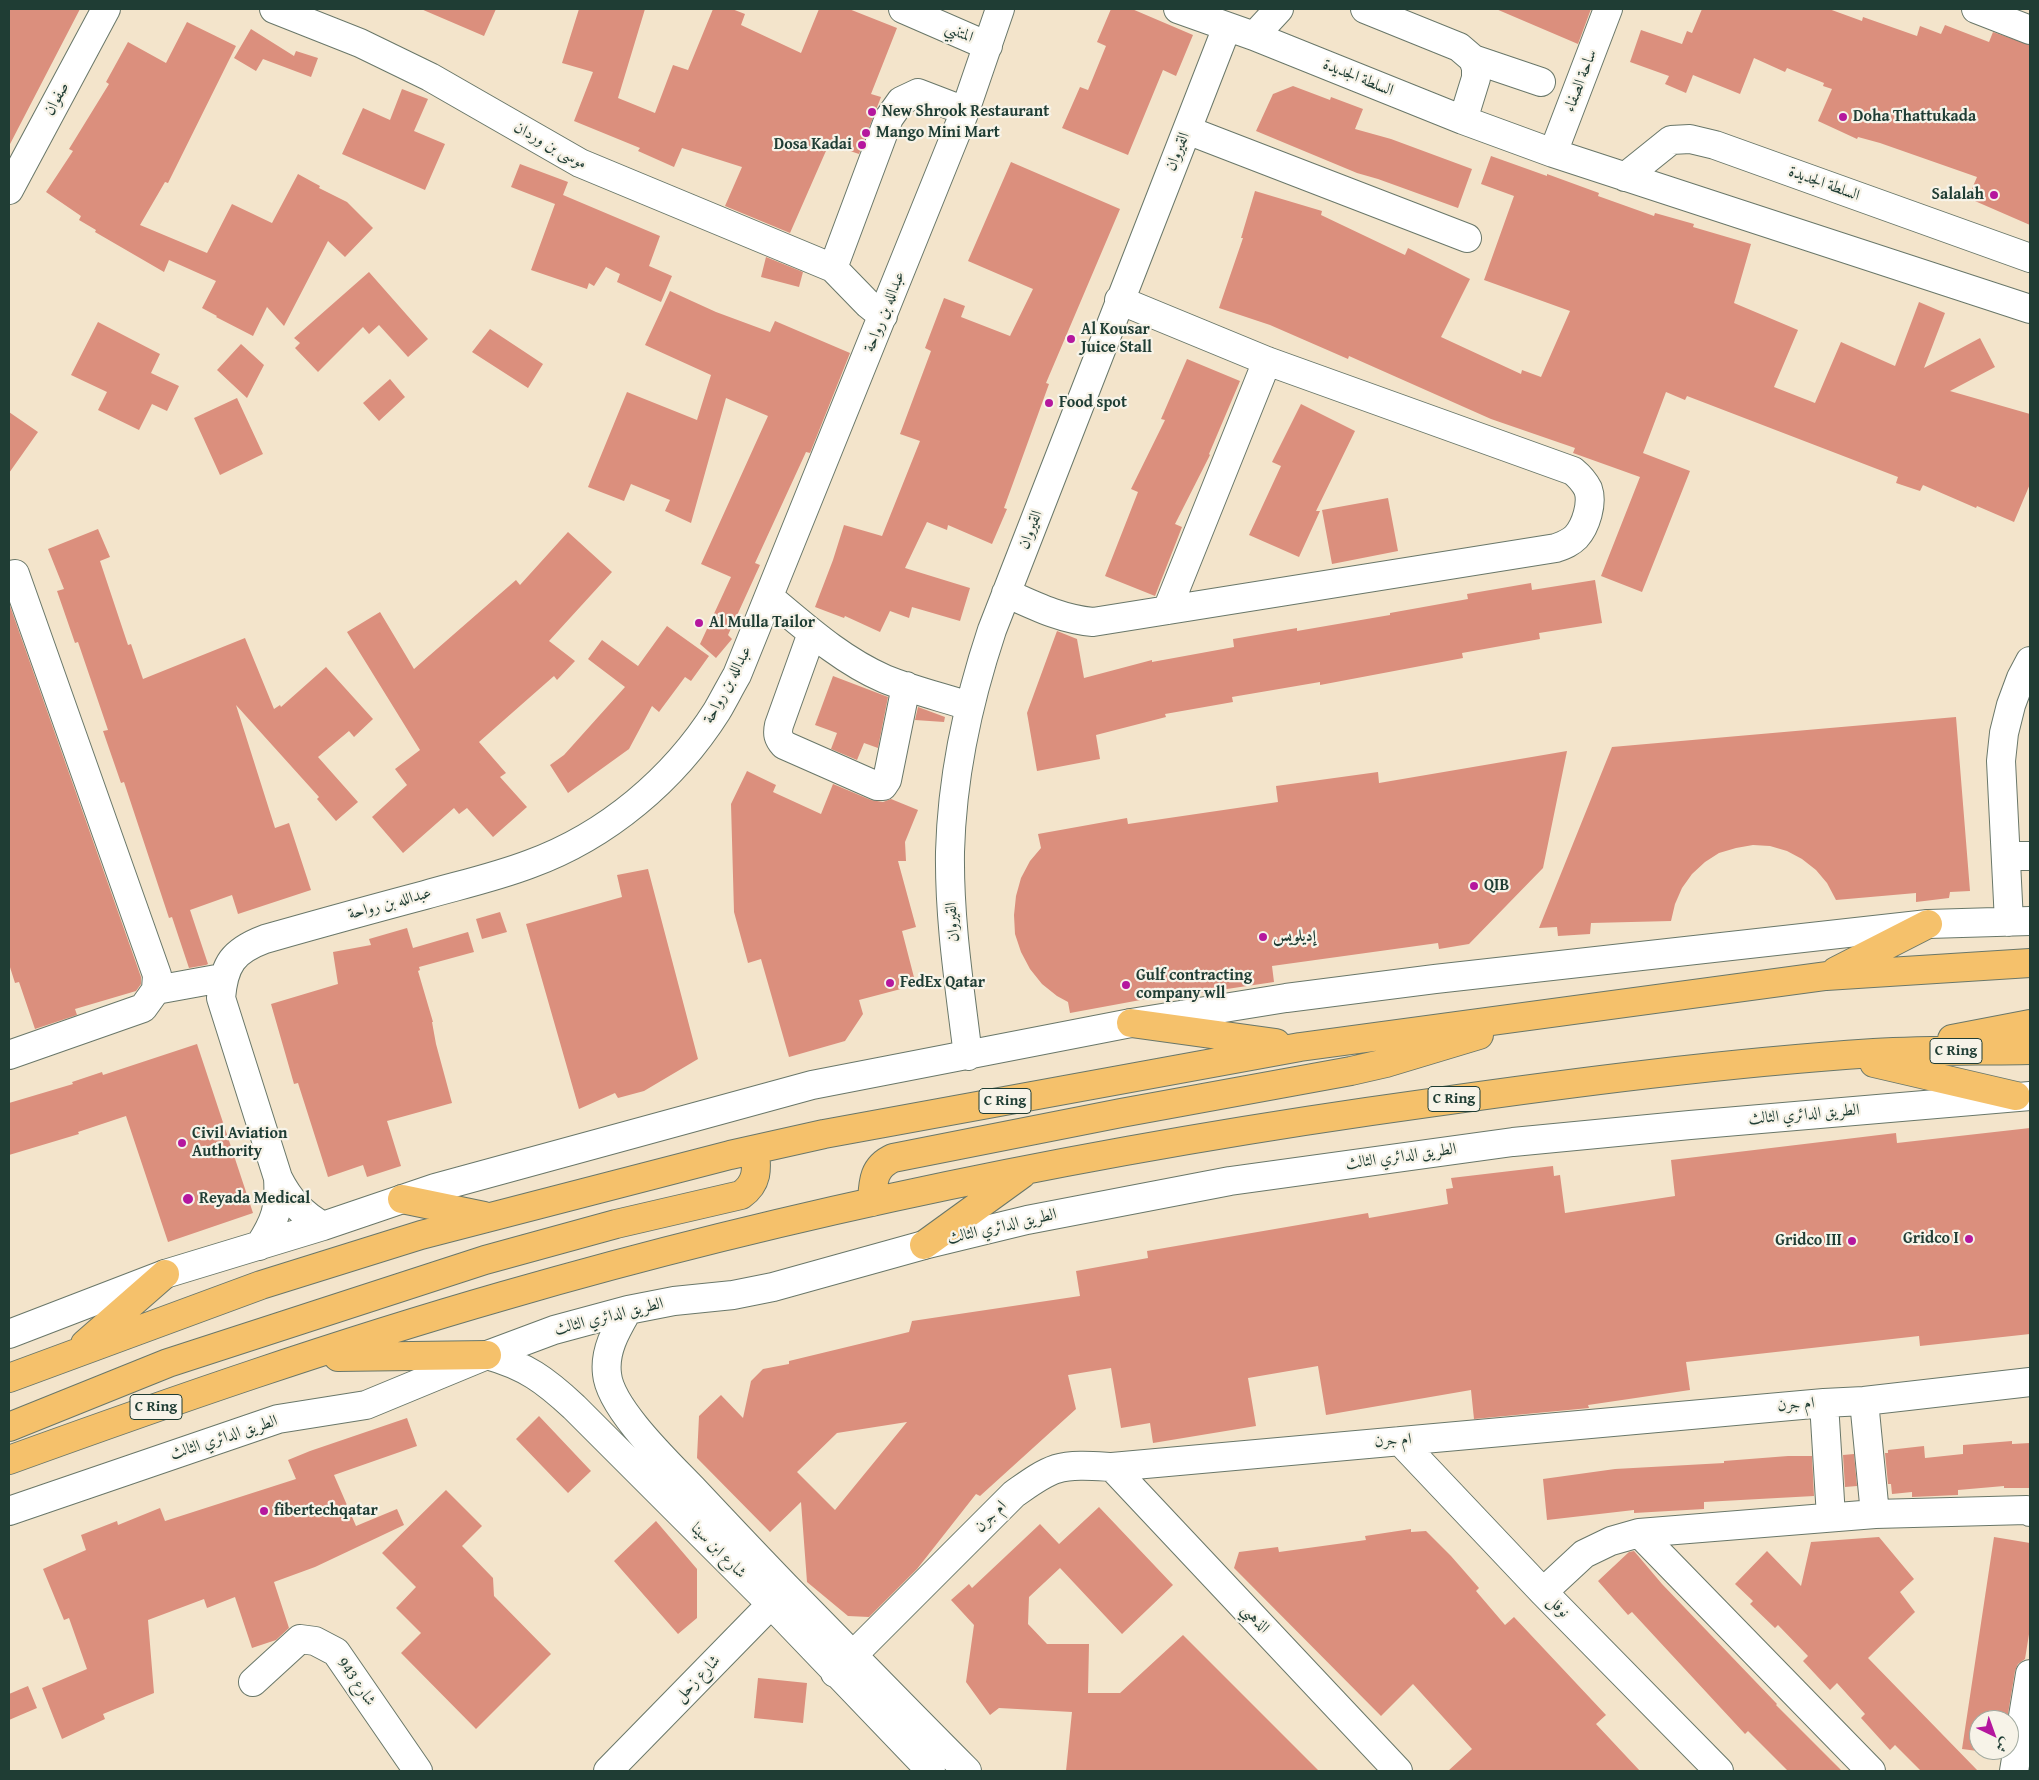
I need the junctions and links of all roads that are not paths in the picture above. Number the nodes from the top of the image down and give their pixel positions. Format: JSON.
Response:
{"nodes":[{"id":1,"x":106,"y":9,"type":"edge"},
{"id":2,"x":274,"y":9,"type":"edge"},
{"id":3,"x":903,"y":9,"type":"edge"},
{"id":4,"x":1000,"y":9,"type":"edge"},
{"id":5,"x":1178,"y":9,"type":"edge"},
{"id":6,"x":1279,"y":9,"type":"edge"},
{"id":7,"x":1365,"y":9,"type":"edge"},
{"id":8,"x":1608,"y":9,"type":"edge"},
{"id":9,"x":1976,"y":9,"type":"edge"},
{"id":10,"x":1227,"y":27,"type":"junction"},
{"id":11,"x":2030,"y":30,"type":"edge"},
{"id":12,"x":1254,"y":36,"type":"junction"},
{"id":13,"x":988,"y":46,"type":"junction"},
{"id":14,"x":1473,"y":59,"type":"junction"},
{"id":15,"x":1541,"y":82,"type":"dead end"},
{"id":16,"x":965,"y":111,"type":"junction"},
{"id":17,"x":1463,"y":120,"type":"junction"},
{"id":18,"x":1187,"y":130,"type":"junction"},
{"id":19,"x":1553,"y":152,"type":"junction"},
{"id":20,"x":1625,"y":177,"type":"junction"},
{"id":21,"x":9,"y":190,"type":"edge"},
{"id":22,"x":1466,"y":238,"type":"dead end"},
{"id":23,"x":2030,"y":258,"type":"edge"},
{"id":24,"x":832,"y":268,"type":"junction"},
{"id":25,"x":1120,"y":300,"type":"junction"},
{"id":26,"x":2030,"y":309,"type":"edge"},
{"id":27,"x":883,"y":316,"type":"junction"},
{"id":28,"x":1267,"y":361,"type":"junction"},
{"id":29,"x":15,"y":574,"type":"dead end"},
{"id":30,"x":1006,"y":593,"type":"junction"},
{"id":31,"x":769,"y":597,"type":"junction"},
{"id":32,"x":1167,"y":610,"type":"junction"},
{"id":33,"x":812,"y":633,"type":"junction"},
{"id":34,"x":2030,"y":661,"type":"edge"},
{"id":35,"x":906,"y":686,"type":"junction"},
{"id":36,"x":969,"y":706,"type":"junction"},
{"id":37,"x":2018,"y":856,"type":"edge"},
{"id":38,"x":2020,"y":921,"type":"edge"},
{"id":39,"x":1928,"y":924,"type":"junction"},
{"id":40,"x":2030,"y":963,"type":"edge"},
{"id":41,"x":1826,"y":976,"type":"junction"},
{"id":42,"x":222,"y":978,"type":"junction"},
{"id":43,"x":156,"y":990,"type":"junction"},
{"id":44,"x":1552,"y":1012,"type":"junction"},
{"id":45,"x":1131,"y":1023,"type":"junction"},
{"id":46,"x":2030,"y":1024,"type":"edge"},
{"id":47,"x":1300,"y":1047,"type":"junction"},
{"id":48,"x":2030,"y":1050,"type":"edge"},
{"id":49,"x":1882,"y":1053,"type":"junction"},
{"id":50,"x":9,"y":1054,"type":"edge"},
{"id":51,"x":968,"y":1056,"type":"junction"},
{"id":52,"x":1841,"y":1056,"type":"junction"},
{"id":53,"x":2023,"y":1096,"type":"edge"},
{"id":54,"x":755,"y":1150,"type":"junction"},
{"id":55,"x":1030,"y":1168,"type":"junction"},
{"id":56,"x":278,"y":1178,"type":"junction"},
{"id":57,"x":402,"y":1199,"type":"junction"},
{"id":58,"x":872,"y":1202,"type":"junction"},
{"id":59,"x":493,"y":1218,"type":"junction"},
{"id":60,"x":323,"y":1226,"type":"junction"},
{"id":61,"x":924,"y":1245,"type":"junction"},
{"id":62,"x":259,"y":1246,"type":"junction"},
{"id":63,"x":165,"y":1274,"type":"junction"},
{"id":64,"x":628,"y":1310,"type":"junction"},
{"id":65,"x":9,"y":1334,"type":"edge"},
{"id":66,"x":72,"y":1355,"type":"junction"},
{"id":67,"x":487,"y":1355,"type":"junction"},
{"id":68,"x":304,"y":1358,"type":"junction"},
{"id":69,"x":9,"y":1378,"type":"edge"},
{"id":70,"x":2030,"y":1382,"type":"edge"},
{"id":71,"x":1864,"y":1401,"type":"junction"},
{"id":72,"x":1824,"y":1403,"type":"junction"},
{"id":73,"x":9,"y":1427,"type":"edge"},
{"id":74,"x":1400,"y":1441,"type":"junction"},
{"id":75,"x":9,"y":1460,"type":"edge"},
{"id":76,"x":1112,"y":1467,"type":"junction"},
{"id":77,"x":9,"y":1511,"type":"edge"},
{"id":78,"x":2030,"y":1512,"type":"edge"},
{"id":79,"x":1875,"y":1514,"type":"junction"},
{"id":80,"x":1830,"y":1517,"type":"junction"},
{"id":81,"x":1639,"y":1533,"type":"junction"},
{"id":82,"x":1543,"y":1592,"type":"junction"},
{"id":83,"x":779,"y":1596,"type":"junction"},
{"id":84,"x":844,"y":1664,"type":"junction"},
{"id":85,"x":2030,"y":1674,"type":"edge"},
{"id":86,"x":253,"y":1682,"type":"dead end"},
{"id":87,"x":418,"y":1771,"type":"edge"},
{"id":88,"x":608,"y":1771,"type":"edge"},
{"id":89,"x":931,"y":1771,"type":"edge"},
{"id":90,"x":967,"y":1771,"type":"edge"},
{"id":91,"x":1398,"y":1771,"type":"edge"},
{"id":92,"x":1719,"y":1771,"type":"edge"},
{"id":93,"x":1871,"y":1771,"type":"edge"},
{"id":94,"x":2014,"y":1771,"type":"edge"}],
"edges":[{"from":1,"to":21,"type":"street","name":"صفوان"},
{"from":2,"to":24,"type":"street","name":"موسى بن وردان"},
{"from":3,"to":13,"type":"street","name":"المتنبي"},
{"from":4,"to":13,"type":"street","name":"عبدالله بن رواحة"},
{"from":5,"to":10,"type":"street","name":"السلطة الجديدة"},
{"from":6,"to":12,"type":"street"},
{"from":7,"to":14,"type":"street"},
{"from":8,"to":19,"type":"street","name":"ساحة الصفاء"},
{"from":9,"to":11,"type":"street"},
{"from":10,"to":12,"type":"street","name":"السلطة الجديدة"},
{"from":10,"to":18,"type":"street","name":"القيروان"},
{"from":12,"to":17,"type":"street","name":"السلطة الجديدة"},
{"from":13,"to":16,"type":"street","name":"عبدالله بن رواحة"},
{"from":14,"to":15,"type":"street"},
{"from":14,"to":17,"type":"street"},
{"from":16,"to":24,"type":"street"},
{"from":16,"to":27,"type":"street","name":"عبدالله بن رواحة"},
{"from":17,"to":19,"type":"street","name":"السلطة الجديدة"},
{"from":18,"to":22,"type":"street"},
{"from":18,"to":25,"type":"street","name":"القيروان"},
{"from":19,"to":20,"type":"street","name":"السلطة الجديدة"},
{"from":20,"to":23,"type":"street","name":"السلطة الجديدة"},
{"from":20,"to":26,"type":"street","name":"السلطة الجديدة"},
{"from":24,"to":27,"type":"street","name":"موسى بن وردان"},
{"from":25,"to":28,"type":"street"},
{"from":25,"to":30,"type":"street","name":"القيروان"},
{"from":27,"to":31,"type":"street","name":"عبدالله بن رواحة"},
{"from":28,"to":32,"type":"street"},
{"from":28,"to":32,"type":"street"},
{"from":29,"to":43,"type":"street"},
{"from":30,"to":32,"type":"street"},
{"from":30,"to":36,"type":"street","name":"القيروان"},
{"from":31,"to":33,"type":"street"},
{"from":31,"to":42,"type":"street","name":"عبدالله بن رواحة"},
{"from":33,"to":35,"type":"street"},
{"from":33,"to":35,"type":"street"},
{"from":34,"to":37,"type":"street"},
{"from":35,"to":36,"type":"street"},
{"from":36,"to":51,"type":"street","name":"القيروان"},
{"from":37,"to":38,"type":"street"},
{"from":38,"to":39,"type":"street"},
{"from":39,"to":41,"type":"highway"},
{"from":39,"to":45,"type":"street"},
{"from":40,"to":41,"type":"highway","number":"C Ring"},
{"from":41,"to":44,"type":"highway","number":"C Ring"},
{"from":42,"to":43,"type":"street"},
{"from":42,"to":56,"type":"street"},
{"from":43,"to":50,"type":"street"},
{"from":44,"to":47,"type":"highway","number":"C Ring"},
{"from":44,"to":58,"type":"highway"},
{"from":45,"to":47,"type":"highway"},
{"from":45,"to":51,"type":"street"},
{"from":46,"to":49,"type":"highway"},
{"from":47,"to":54,"type":"highway","number":"C Ring"},
{"from":48,"to":49,"type":"highway","number":"C Ring"},
{"from":49,"to":52,"type":"highway","number":"C Ring"},
{"from":51,"to":57,"type":"street"},
{"from":52,"to":53,"type":"highway"},
{"from":52,"to":55,"type":"highway","number":"C Ring"},
{"from":53,"to":61,"type":"street","name":"الطريق الدائري الثالث"},
{"from":54,"to":59,"type":"highway","number":"C Ring"},
{"from":54,"to":73,"type":"highway"},
{"from":55,"to":58,"type":"highway","number":"C Ring"},
{"from":55,"to":61,"type":"highway"},
{"from":56,"to":60,"type":"street"},
{"from":56,"to":62,"type":"street"},
{"from":57,"to":59,"type":"highway"},
{"from":57,"to":60,"type":"street"},
{"from":58,"to":68,"type":"highway","number":"C Ring"},
{"from":59,"to":66,"type":"highway","number":"C Ring"},
{"from":60,"to":62,"type":"street"},
{"from":61,"to":64,"type":"street","name":"الطريق الدائري الثالث"},
{"from":62,"to":63,"type":"street"},
{"from":63,"to":65,"type":"street"},
{"from":63,"to":66,"type":"highway"},
{"from":64,"to":67,"type":"street","name":"الطريق الدائري الثالث"},
{"from":64,"to":83,"type":"street","name":"شارع ابن سينا"},
{"from":66,"to":69,"type":"highway","number":"C Ring"},
{"from":67,"to":68,"type":"highway"},
{"from":67,"to":77,"type":"street","name":"الطريق الدائري الثالث"},
{"from":67,"to":83,"type":"street","name":"شارع ابن سينا"},
{"from":68,"to":75,"type":"highway","number":"C Ring"},
{"from":70,"to":71,"type":"street","name":"ام جرن"},
{"from":71,"to":72,"type":"street","name":"ام جرن"},
{"from":71,"to":79,"type":"street"},
{"from":72,"to":74,"type":"street","name":"ام جرن"},
{"from":72,"to":80,"type":"street"},
{"from":74,"to":76,"type":"street","name":"ام جرن"},
{"from":74,"to":82,"type":"street","name":"نوفل"},
{"from":76,"to":84,"type":"street","name":"ام جرن"},
{"from":76,"to":91,"type":"street","name":"الذهبي"},
{"from":78,"to":79,"type":"street"},
{"from":79,"to":80,"type":"street"},
{"from":80,"to":81,"type":"street"},
{"from":81,"to":82,"type":"street"},
{"from":81,"to":93,"type":"street"},
{"from":82,"to":92,"type":"street","name":"نوفل"},
{"from":83,"to":84,"type":"street","name":"شارع ابن سينا"},
{"from":83,"to":88,"type":"street","name":"شارع زحل"},
{"from":84,"to":89,"type":"street","name":"شارع ابن سينا"},
{"from":84,"to":90,"type":"street","name":"شارع ابن سينا"},
{"from":85,"to":94,"type":"street"},
{"from":86,"to":87,"type":"street","name":"شارع 943"}]}
